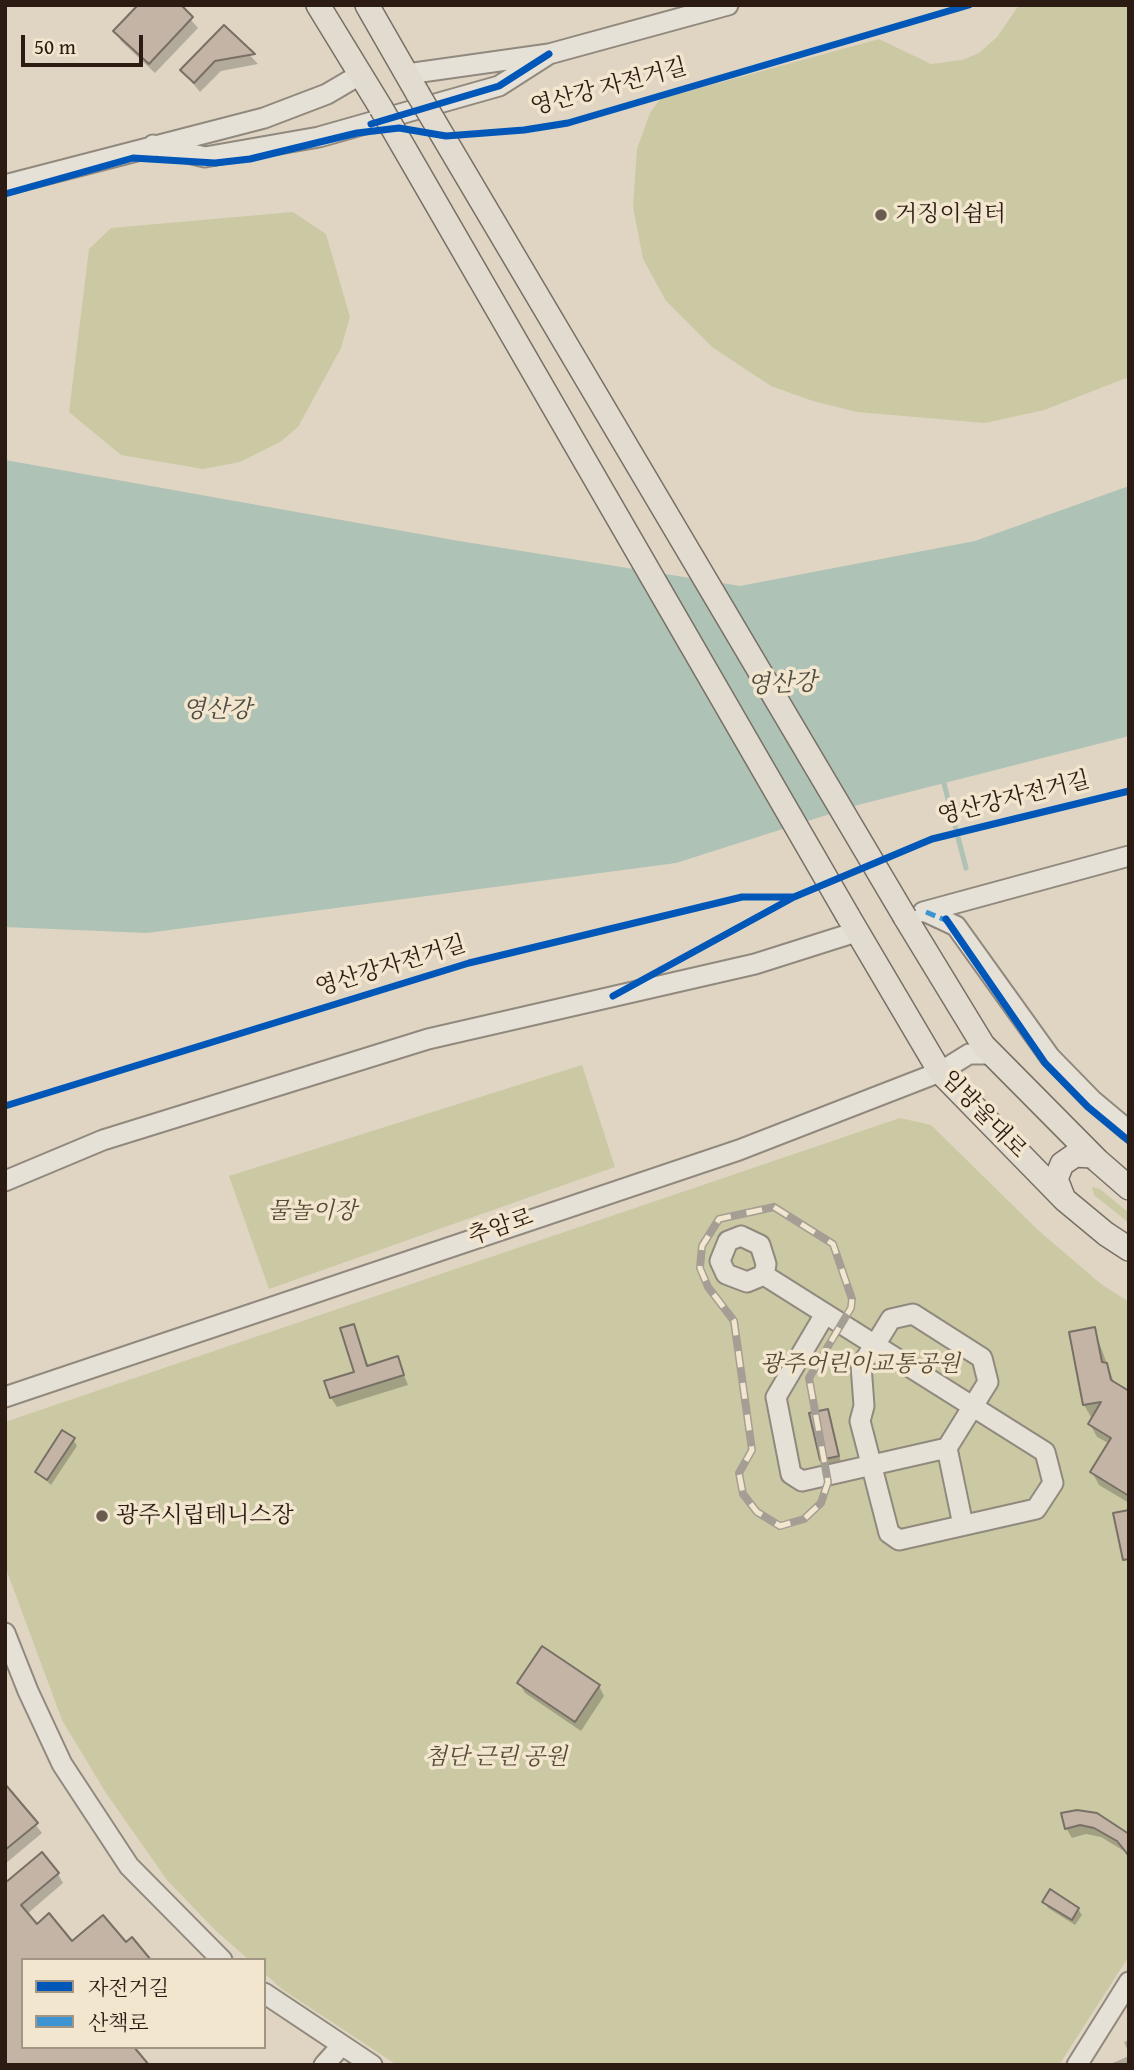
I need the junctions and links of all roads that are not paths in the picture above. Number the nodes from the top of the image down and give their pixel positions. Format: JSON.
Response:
{"nodes":[{"id":1,"x":318,"y":5,"type":"edge"},
{"id":2,"x":367,"y":5,"type":"edge"},
{"id":3,"x":728,"y":5,"type":"edge"},
{"id":4,"x":549,"y":54,"type":"junction"},
{"id":5,"x":361,"y":74,"type":"junction"},
{"id":6,"x":413,"y":84,"type":"junction"},
{"id":7,"x":153,"y":145,"type":"junction"},
{"id":8,"x":5,"y":185,"type":"edge"},
{"id":9,"x":1129,"y":856,"type":"edge"},
{"id":10,"x":915,"y":915,"type":"junction"},
{"id":11,"x":852,"y":924,"type":"junction"},
{"id":12,"x":992,"y":1054,"type":"junction"},
{"id":13,"x":940,"y":1072,"type":"junction"},
{"id":14,"x":1129,"y":1130,"type":"edge"},
{"id":15,"x":1098,"y":1161,"type":"junction"},
{"id":16,"x":5,"y":1181,"type":"edge"},
{"id":17,"x":1129,"y":1188,"type":"edge"},
{"id":18,"x":1065,"y":1200,"type":"junction"},
{"id":19,"x":1129,"y":1250,"type":"edge"},
{"id":20,"x":764,"y":1275,"type":"dead end"},
{"id":21,"x":825,"y":1314,"type":"junction"},
{"id":22,"x":875,"y":1345,"type":"junction"},
{"id":23,"x":5,"y":1397,"type":"edge"},
{"id":24,"x":973,"y":1407,"type":"junction"},
{"id":25,"x":947,"y":1448,"type":"junction"},
{"id":26,"x":873,"y":1466,"type":"junction"},
{"id":27,"x":963,"y":1525,"type":"junction"},
{"id":28,"x":5,"y":1633,"type":"edge"},
{"id":29,"x":220,"y":1958,"type":"edge"},
{"id":30,"x":1129,"y":1982,"type":"edge"},
{"id":31,"x":266,"y":1994,"type":"edge"},
{"id":32,"x":342,"y":2045,"type":"junction"},
{"id":33,"x":324,"y":2065,"type":"edge"},
{"id":34,"x":372,"y":2065,"type":"edge"},
{"id":35,"x":1077,"y":2065,"type":"edge"}],
"edges":[{"from":1,"to":5,"type":"main road"},
{"from":2,"to":6,"type":"main road"},
{"from":3,"to":4,"type":"street"},
{"from":4,"to":6,"type":"street"},
{"from":4,"to":7,"type":"street"},
{"from":5,"to":7,"type":"street"},
{"from":5,"to":11,"type":"main road","name":"임방울대로","bridge":true},
{"from":6,"to":10,"type":"main road","bridge":true},
{"from":7,"to":8,"type":"street"},
{"from":9,"to":10,"type":"street"},
{"from":10,"to":12,"type":"main road"},
{"from":10,"to":14,"type":"street"},
{"from":11,"to":13,"type":"main road","name":"임방울대로"},
{"from":11,"to":16,"type":"street"},
{"from":12,"to":13,"type":"street","name":"추암로"},
{"from":12,"to":15,"type":"main road"},
{"from":13,"to":18,"type":"main road","name":"임방울대로"},
{"from":13,"to":23,"type":"street","name":"추암로"},
{"from":15,"to":17,"type":"main road"},
{"from":15,"to":18,"type":"main road"},
{"from":18,"to":19,"type":"main road","name":"임방울대로"},
{"from":20,"to":21,"type":"street"},
{"from":21,"to":22,"type":"street"},
{"from":21,"to":26,"type":"street"},
{"from":22,"to":24,"type":"street"},
{"from":22,"to":24,"type":"street"},
{"from":22,"to":26,"type":"street"},
{"from":24,"to":25,"type":"street"},
{"from":24,"to":27,"type":"street"},
{"from":25,"to":26,"type":"street"},
{"from":25,"to":27,"type":"street"},
{"from":26,"to":27,"type":"street"},
{"from":28,"to":29,"type":"street"},
{"from":30,"to":35,"type":"street"},
{"from":31,"to":32,"type":"street"},
{"from":32,"to":33,"type":"street"},
{"from":32,"to":34,"type":"street"}]}
